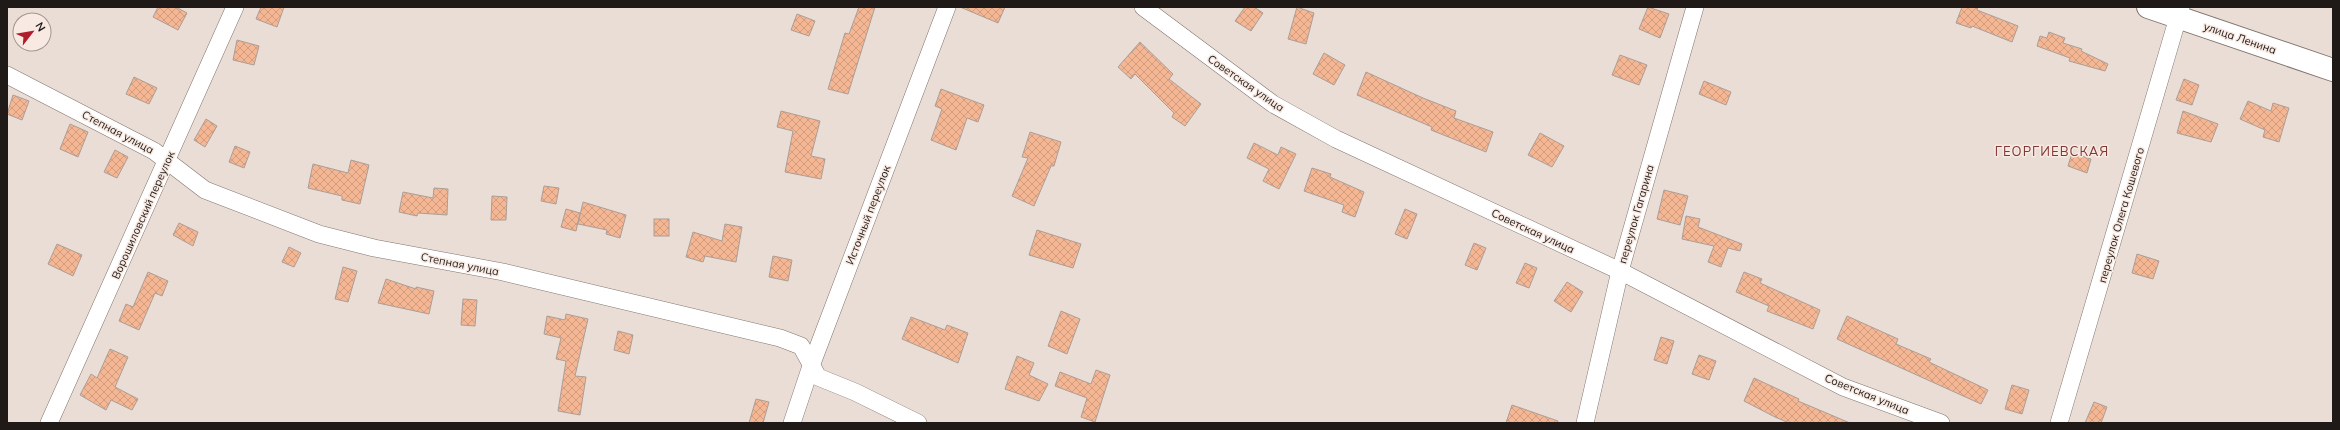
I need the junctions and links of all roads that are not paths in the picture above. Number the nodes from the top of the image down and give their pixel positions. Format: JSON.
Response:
{"nodes":[{"id":1,"x":236,"y":7,"type":"edge"},
{"id":2,"x":947,"y":7,"type":"edge"},
{"id":3,"x":1143,"y":7,"type":"edge"},
{"id":4,"x":1695,"y":7,"type":"edge"},
{"id":5,"x":2148,"y":7,"type":"edge"},
{"id":6,"x":2180,"y":12,"type":"edge"},
{"id":7,"x":2333,"y":70,"type":"edge"},
{"id":8,"x":7,"y":75,"type":"edge"},
{"id":9,"x":167,"y":162,"type":"junction"},
{"id":10,"x":1620,"y":271,"type":"junction"},
{"id":11,"x":811,"y":366,"type":"junction"},
{"id":12,"x":50,"y":423,"type":"edge"},
{"id":13,"x":792,"y":423,"type":"edge"},
{"id":14,"x":918,"y":423,"type":"edge"},
{"id":15,"x":1585,"y":423,"type":"edge"},
{"id":16,"x":1941,"y":423,"type":"edge"},
{"id":17,"x":2060,"y":423,"type":"edge"}],
"edges":[{"from":1,"to":9,"type":"street","name":"Ворошиловский переулок"},
{"from":2,"to":11,"type":"street","name":"Источный переулок"},
{"from":3,"to":10,"type":"street","name":"Советская улица"},
{"from":4,"to":10,"type":"street","name":"переулок Гагарина"},
{"from":5,"to":6,"type":"street","name":"улица Ленина"},
{"from":6,"to":7,"type":"street","name":"улица Ленина"},
{"from":6,"to":17,"type":"street","name":"переулок Олега Кошевого"},
{"from":8,"to":9,"type":"street","name":"Степная улица"},
{"from":9,"to":11,"type":"street","name":"Степная улица"},
{"from":9,"to":12,"type":"street","name":"Ворошиловский переулок"},
{"from":10,"to":15,"type":"street","name":"переулок Гагарина"},
{"from":10,"to":16,"type":"street","name":"Советская улица"},
{"from":11,"to":13,"type":"street","name":"Источный переулок"},
{"from":11,"to":14,"type":"street","name":"Степная улица"}]}
